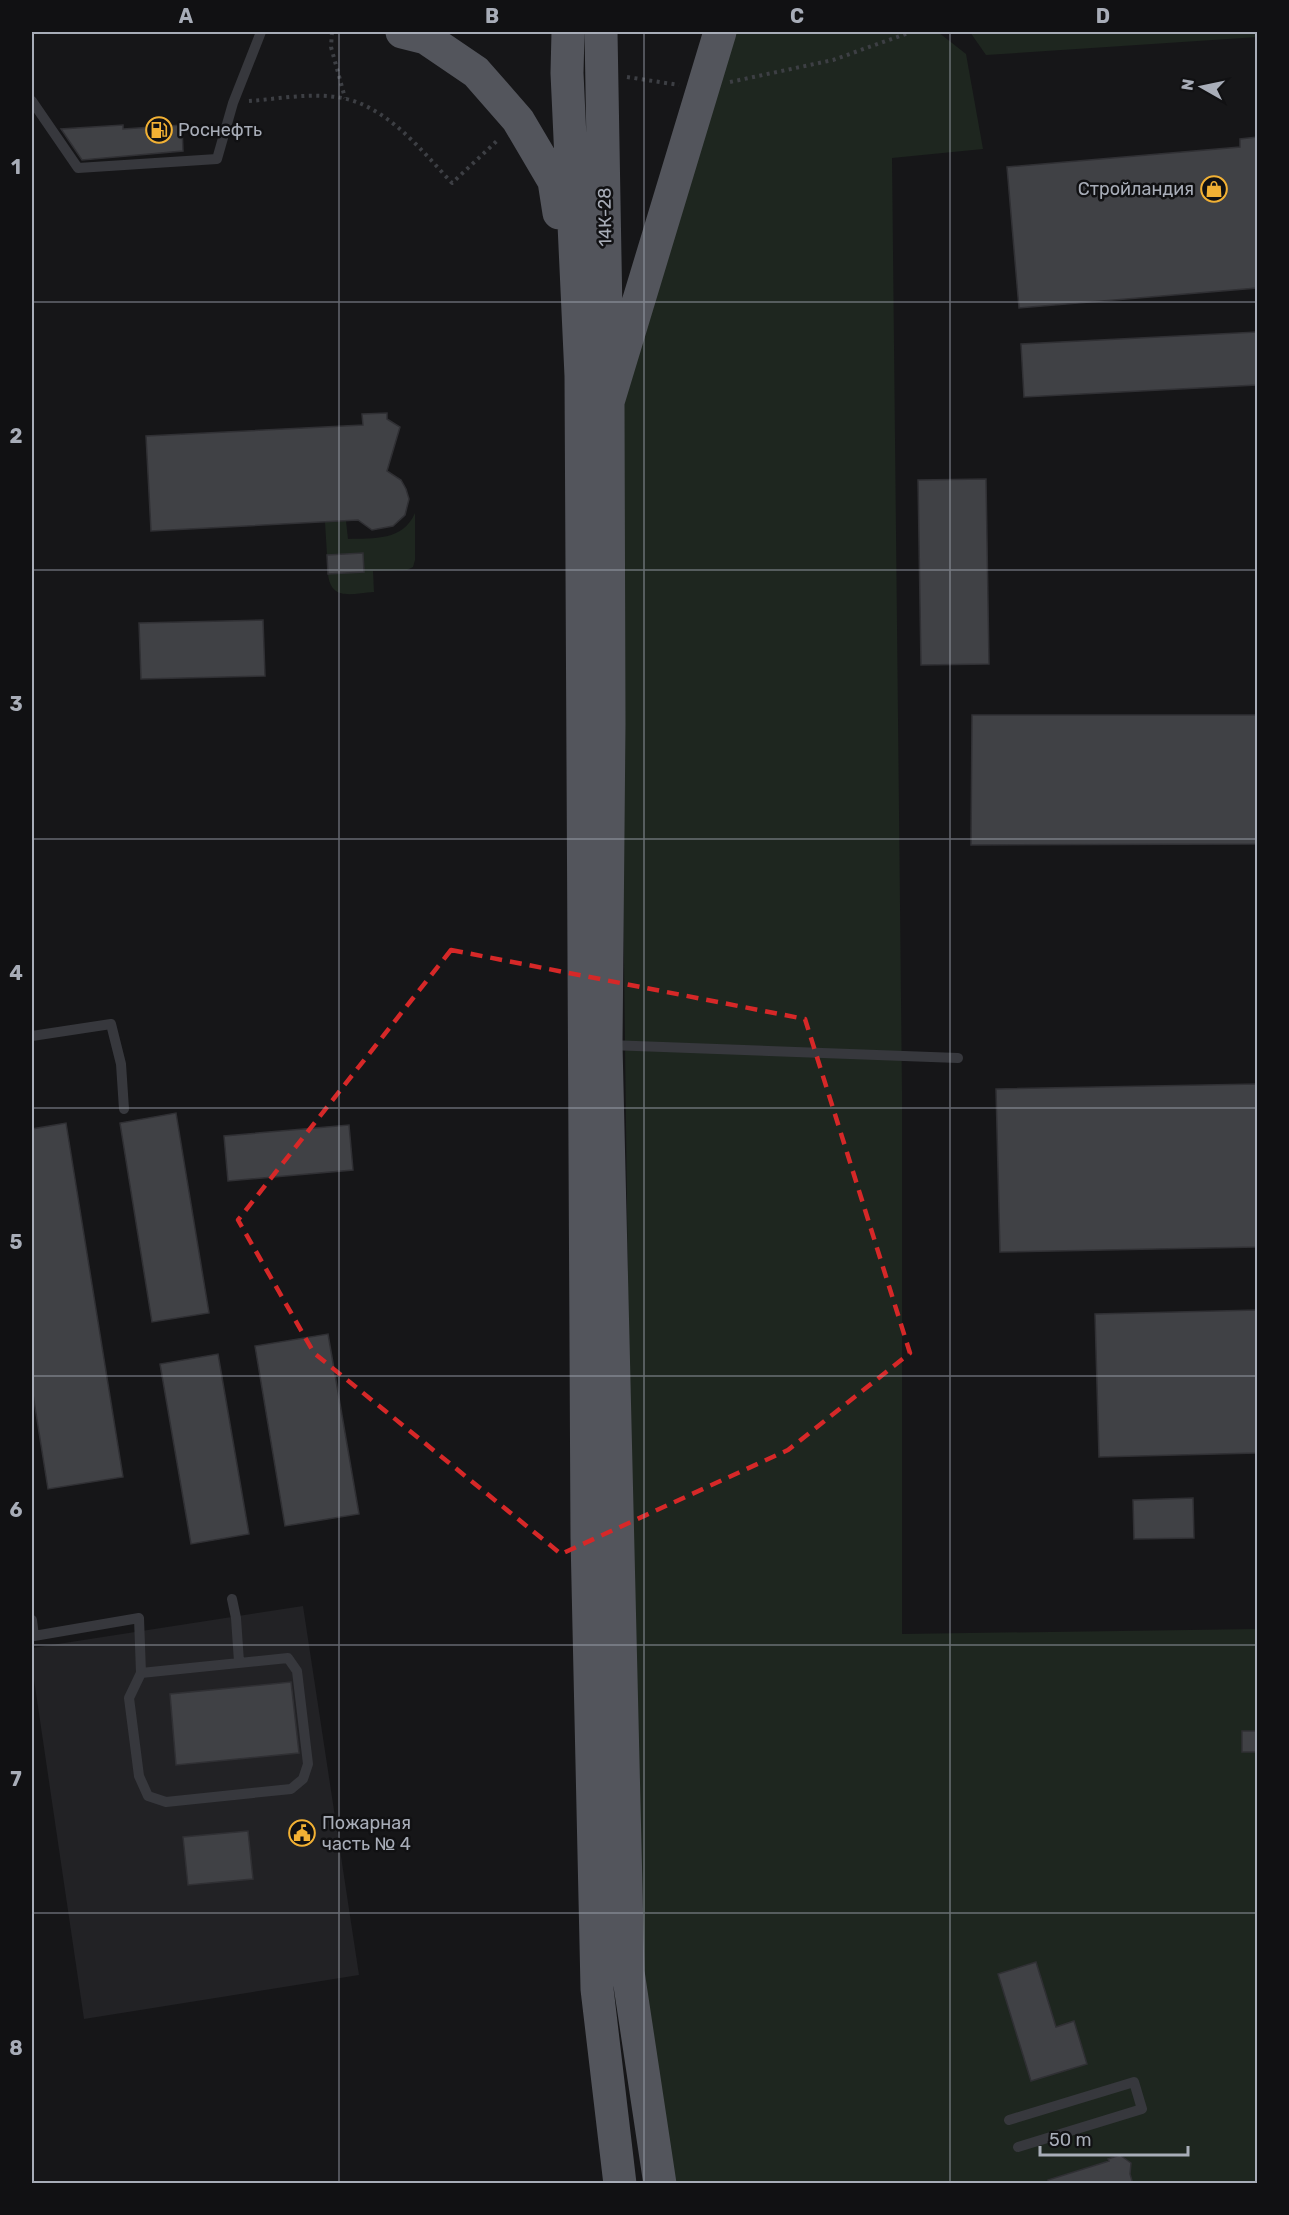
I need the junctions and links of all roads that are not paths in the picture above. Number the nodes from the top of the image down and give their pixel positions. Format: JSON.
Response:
{"nodes":[{"id":1,"x":261,"y":32,"type":"edge"},
{"id":2,"x":402,"y":32,"type":"edge"},
{"id":3,"x":568,"y":32,"type":"edge"},
{"id":4,"x":601,"y":32,"type":"edge"},
{"id":5,"x":720,"y":32,"type":"edge"},
{"id":6,"x":32,"y":101,"type":"edge"},
{"id":7,"x":580,"y":376,"type":"junction"},
{"id":8,"x":608,"y":402,"type":"junction"},
{"id":9,"x":32,"y":1036,"type":"edge"},
{"id":10,"x":606,"y":1045,"type":"junction"},
{"id":11,"x":958,"y":1058,"type":"dead end"},
{"id":12,"x":124,"y":1109,"type":"dead end"},
{"id":13,"x":232,"y":1599,"type":"dead end"},
{"id":14,"x":32,"y":1620,"type":"edge"},
{"id":15,"x":239,"y":1662,"type":"junction"},
{"id":16,"x":141,"y":1673,"type":"junction"},
{"id":17,"x":1010,"y":2120,"type":"dead end"},
{"id":18,"x":1018,"y":2147,"type":"dead end"},
{"id":19,"x":620,"y":2184,"type":"edge"},
{"id":20,"x":660,"y":2184,"type":"edge"}],
"edges":[{"from":1,"to":6,"type":"lane"},
{"from":2,"to":7,"type":"main road"},
{"from":3,"to":7,"type":"main road","number":"14К-28"},
{"from":4,"to":8,"type":"main road","name":"14К-28"},
{"from":5,"to":8,"type":"main road"},
{"from":7,"to":19,"type":"main road","number":"14К-28"},
{"from":8,"to":10,"type":"main road","name":"14К-28"},
{"from":9,"to":12,"type":"lane"},
{"from":10,"to":11,"type":"lane"},
{"from":10,"to":20,"type":"main road","name":"14К-28"},
{"from":13,"to":15,"type":"lane"},
{"from":14,"to":16,"type":"lane"},
{"from":15,"to":16,"type":"lane"},
{"from":15,"to":16,"type":"lane"},
{"from":17,"to":18,"type":"lane"}]}
